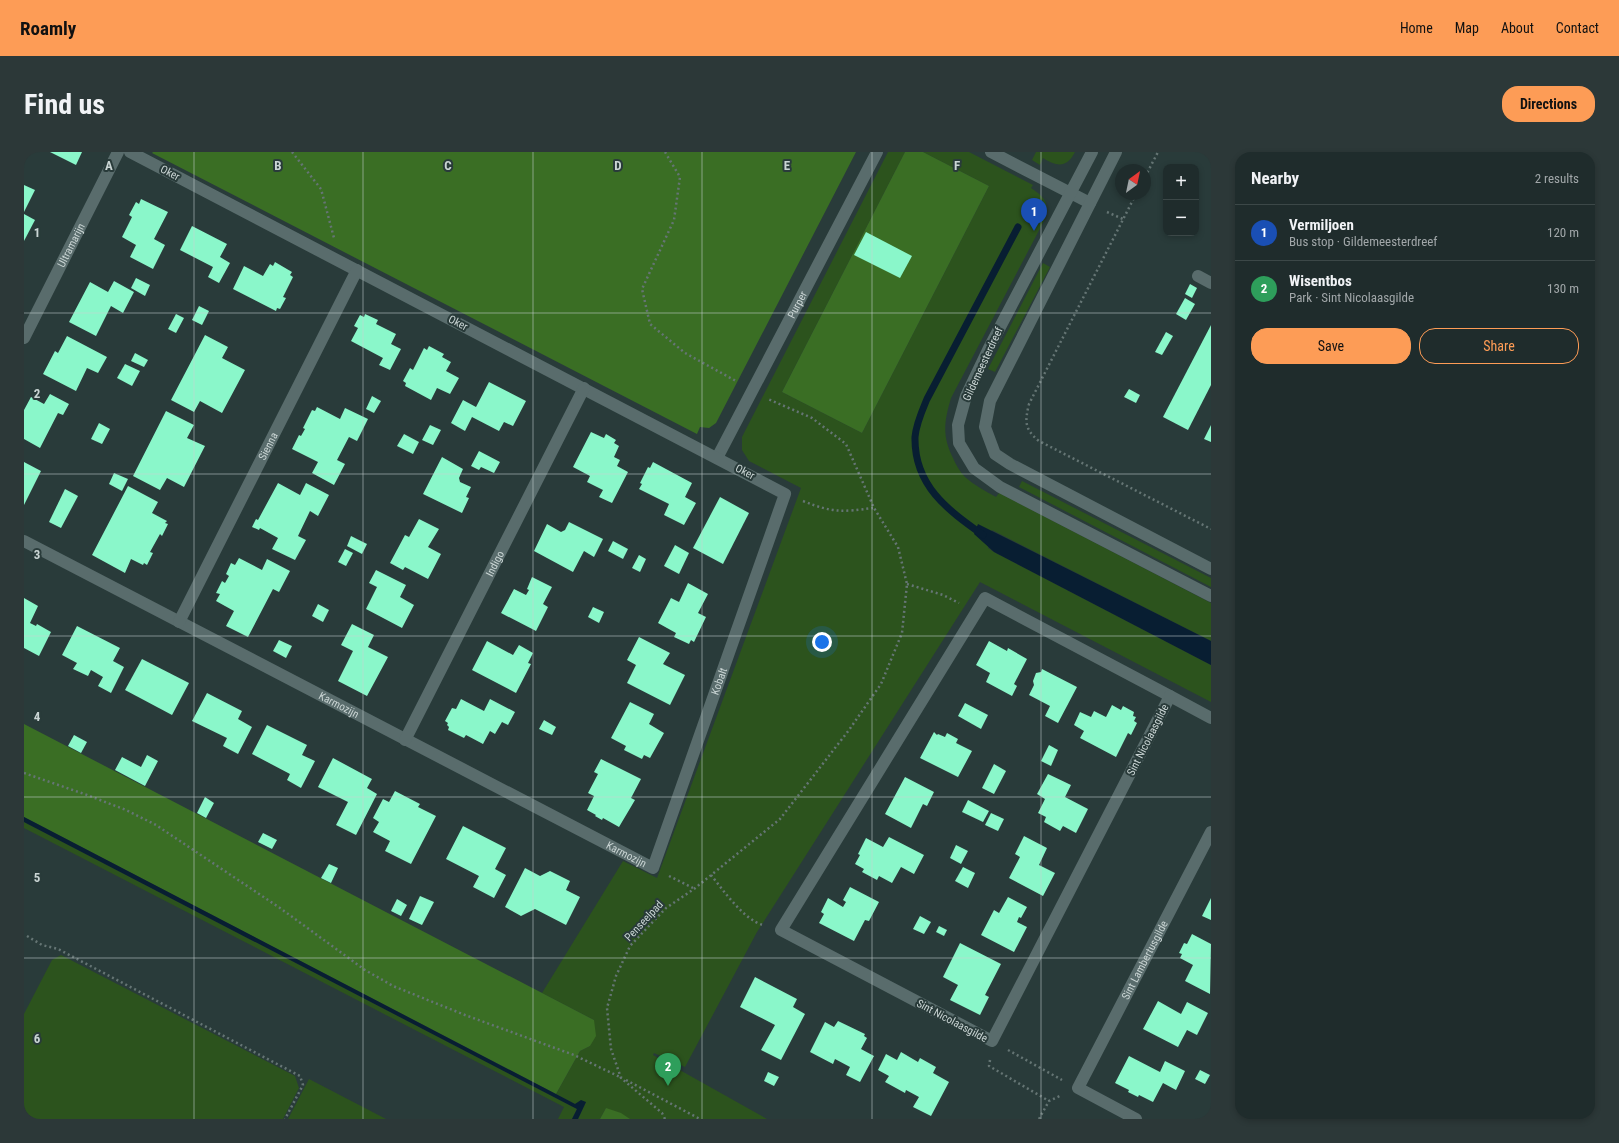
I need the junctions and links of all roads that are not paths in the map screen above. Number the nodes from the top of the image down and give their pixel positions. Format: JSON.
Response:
{"nodes":[{"id":1,"x":118,"y":152,"type":"edge"},
{"id":2,"x":130,"y":152,"type":"edge"},
{"id":3,"x":877,"y":152,"type":"edge"},
{"id":4,"x":991,"y":152,"type":"edge"},
{"id":5,"x":1092,"y":152,"type":"edge"},
{"id":6,"x":1116,"y":152,"type":"edge"},
{"id":7,"x":1071,"y":193,"type":"junction"},
{"id":8,"x":1090,"y":203,"type":"junction"},
{"id":9,"x":357,"y":270,"type":"junction"},
{"id":10,"x":1198,"y":276,"type":"dead end"},
{"id":11,"x":1211,"y":283,"type":"edge"},
{"id":12,"x":24,"y":338,"type":"edge"},
{"id":13,"x":584,"y":388,"type":"junction"},
{"id":14,"x":717,"y":458,"type":"junction"},
{"id":15,"x":786,"y":494,"type":"joint"},
{"id":16,"x":24,"y":541,"type":"edge"},
{"id":17,"x":1211,"y":569,"type":"edge"},
{"id":18,"x":1211,"y":596,"type":"edge"},
{"id":19,"x":179,"y":622,"type":"junction"},
{"id":20,"x":1170,"y":696,"type":"junction"},
{"id":21,"x":1211,"y":718,"type":"edge"},
{"id":22,"x":405,"y":740,"type":"junction"},
{"id":23,"x":1211,"y":832,"type":"edge"},
{"id":24,"x":653,"y":868,"type":"joint"},
{"id":25,"x":1136,"y":1119,"type":"edge"}],
"edges":[{"from":1,"to":12,"type":"street","name":"Ultramarijn"},
{"from":2,"to":9,"type":"street","name":"Oker"},
{"from":3,"to":14,"type":"street","name":"Purper"},
{"from":4,"to":7,"type":"street"},
{"from":5,"to":7,"type":"street","name":"Gildemeesterdreef"},
{"from":6,"to":8,"type":"street","name":"Gildemeesterdreef"},
{"from":7,"to":8,"type":"street"},
{"from":7,"to":18,"type":"street","name":"Gildemeesterdreef"},
{"from":8,"to":17,"type":"street","name":"Gildemeesterdreef"},
{"from":9,"to":13,"type":"street","name":"Oker"},
{"from":9,"to":19,"type":"street","name":"Sienna"},
{"from":10,"to":11,"type":"street"},
{"from":13,"to":14,"type":"street","name":"Oker"},
{"from":13,"to":22,"type":"street","name":"Indigo"},
{"from":14,"to":15,"type":"street","name":"Oker"},
{"from":15,"to":24,"type":"street","name":"Kobalt"},
{"from":16,"to":19,"type":"street","name":"Karmozijn"},
{"from":19,"to":22,"type":"street","name":"Karmozijn"},
{"from":20,"to":20,"type":"street","name":"Sint Nicolaasgilde"},
{"from":20,"to":21,"type":"street"},
{"from":22,"to":24,"type":"street","name":"Karmozijn"},
{"from":23,"to":25,"type":"street","name":"Sint Lambertusgilde"}]}
